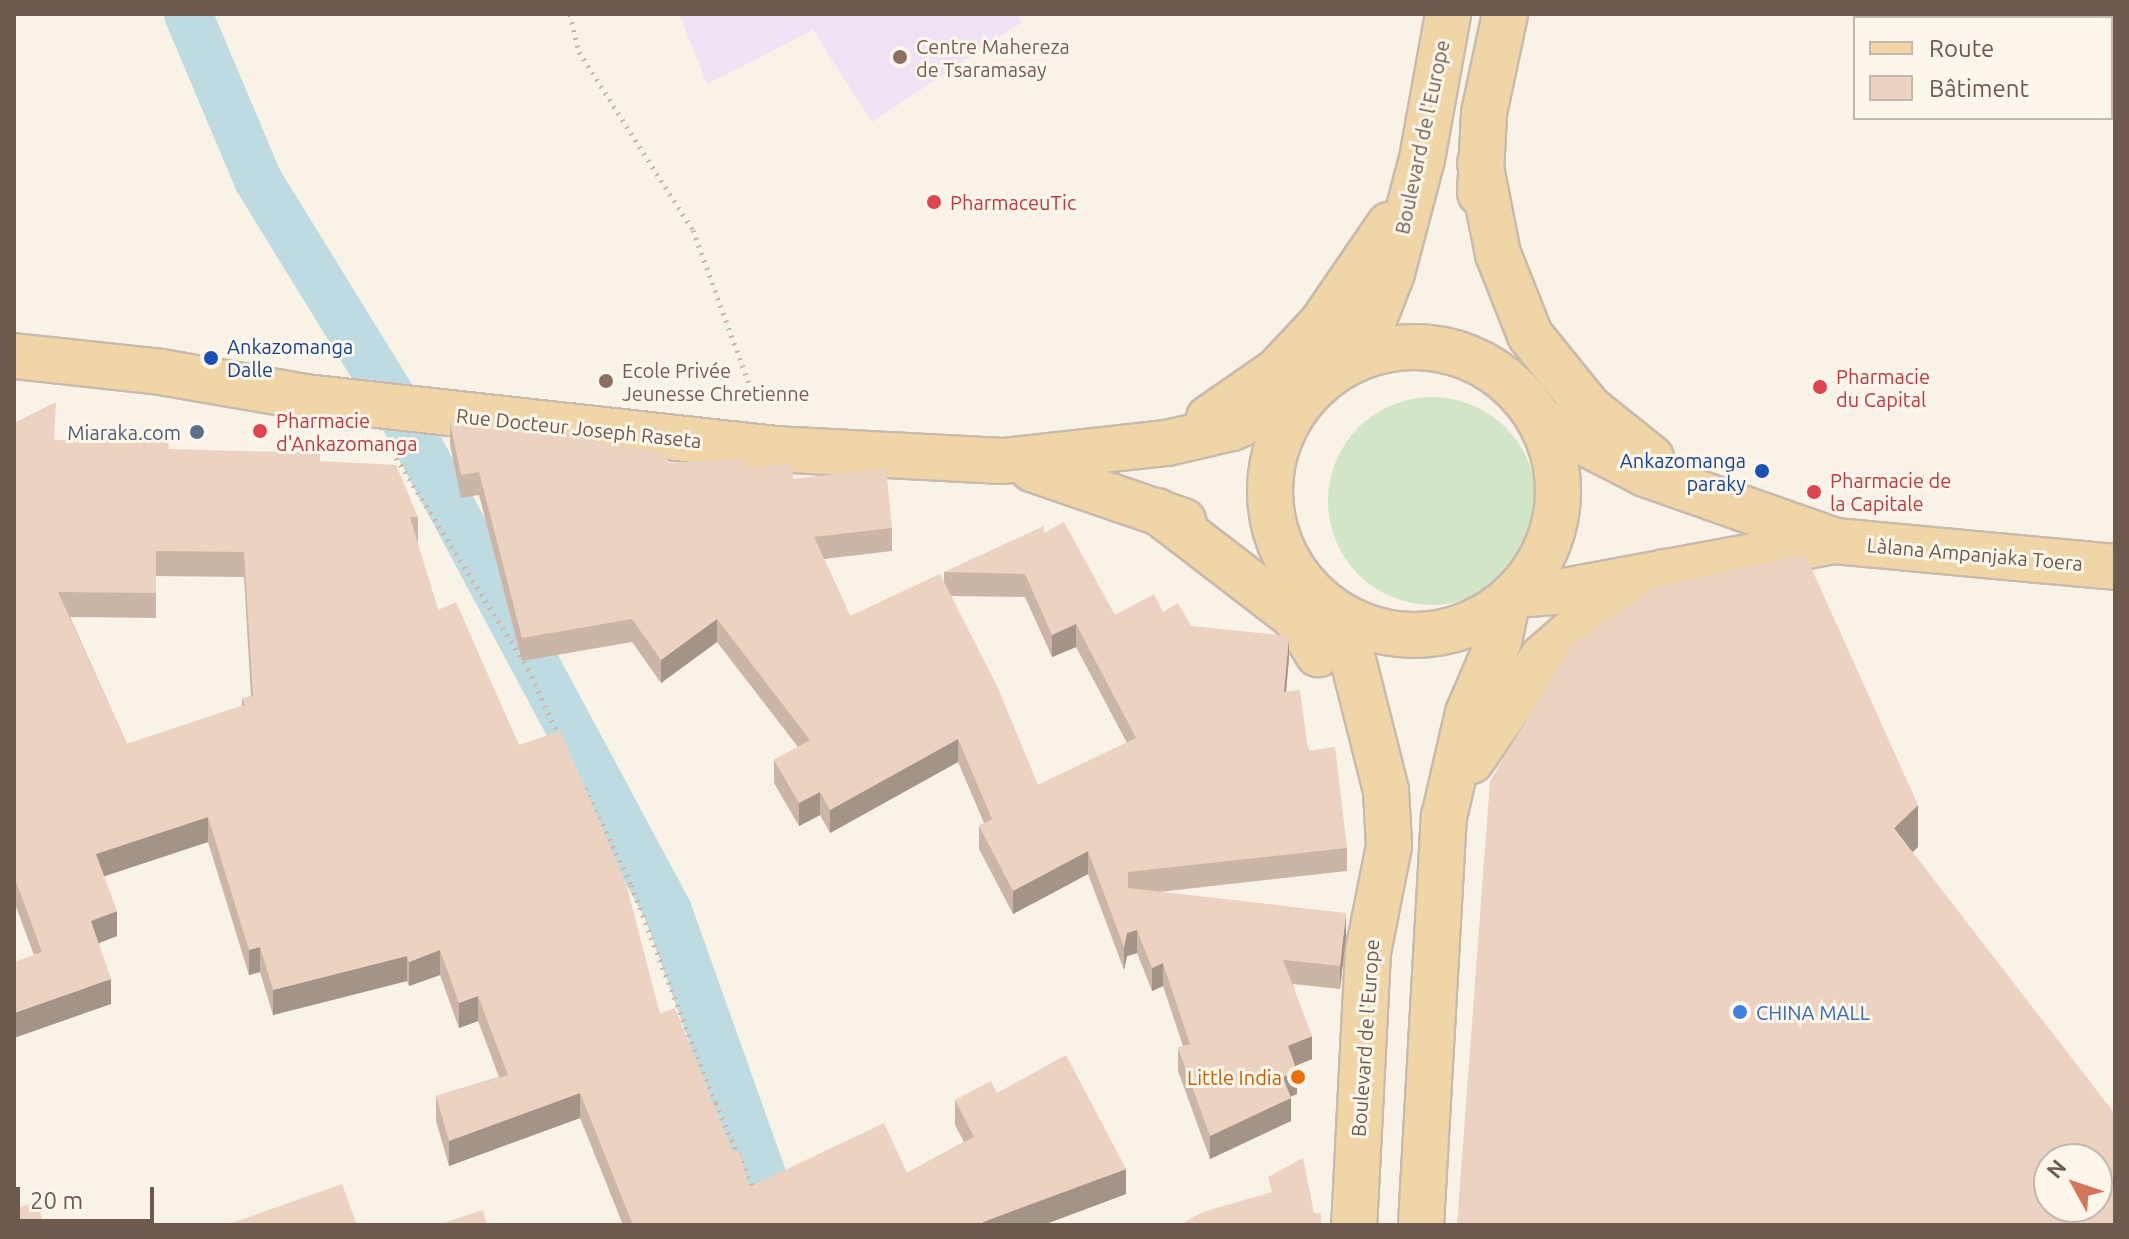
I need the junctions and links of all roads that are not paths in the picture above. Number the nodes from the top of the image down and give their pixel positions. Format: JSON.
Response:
{"nodes":[{"id":1,"x":1448,"y":14,"type":"edge"},
{"id":2,"x":1505,"y":14,"type":"edge"},
{"id":3,"x":1422,"y":159,"type":"junction"},
{"id":4,"x":1480,"y":163,"type":"junction"},
{"id":5,"x":14,"y":356,"type":"edge"},
{"id":6,"x":1315,"y":386,"type":"junction"},
{"id":7,"x":1538,"y":415,"type":"junction"},
{"id":8,"x":1167,"y":443,"type":"junction"},
{"id":9,"x":1003,"y":461,"type":"junction"},
{"id":10,"x":1695,"y":494,"type":"junction"},
{"id":11,"x":1157,"y":511,"type":"junction"},
{"id":12,"x":1835,"y":541,"type":"junction"},
{"id":13,"x":2115,"y":567,"type":"edge"},
{"id":14,"x":1665,"y":572,"type":"junction"},
{"id":15,"x":1299,"y":580,"type":"junction"},
{"id":16,"x":1512,"y":599,"type":"junction"},
{"id":17,"x":1380,"y":753,"type":"junction"},
{"id":18,"x":1444,"y":817,"type":"junction"},
{"id":19,"x":1354,"y":1225,"type":"edge"},
{"id":20,"x":1421,"y":1225,"type":"edge"}],
"edges":[{"from":1,"to":3,"type":"main road","name":"Boulevard de l'Europe"},
{"from":2,"to":4,"type":"main road"},
{"from":3,"to":6,"type":"main road","name":"Boulevard de l'Europe"},
{"from":3,"to":8,"type":"main road"},
{"from":4,"to":7,"type":"main road"},
{"from":4,"to":10,"type":"main road"},
{"from":5,"to":9,"type":"main road","name":"Rue Docteur Joseph Raseta"},
{"from":6,"to":7,"type":"main road"},
{"from":6,"to":8,"type":"main road"},
{"from":6,"to":15,"type":"main road"},
{"from":7,"to":10,"type":"main road"},
{"from":7,"to":16,"type":"main road"},
{"from":8,"to":9,"type":"main road"},
{"from":9,"to":11,"type":"main road"},
{"from":10,"to":12,"type":"main road"},
{"from":11,"to":15,"type":"main road"},
{"from":11,"to":17,"type":"main road"},
{"from":12,"to":13,"type":"main road","name":"Làlana Ampanjaka Toera"},
{"from":12,"to":14,"type":"main road"},
{"from":14,"to":16,"type":"main road"},
{"from":14,"to":18,"type":"main road"},
{"from":15,"to":16,"type":"main road"},
{"from":15,"to":17,"type":"main road","name":"Boulevard de l'Europe"},
{"from":16,"to":18,"type":"main road"},
{"from":17,"to":19,"type":"main road","name":"Boulevard de l'Europe"},
{"from":18,"to":20,"type":"main road"}]}
